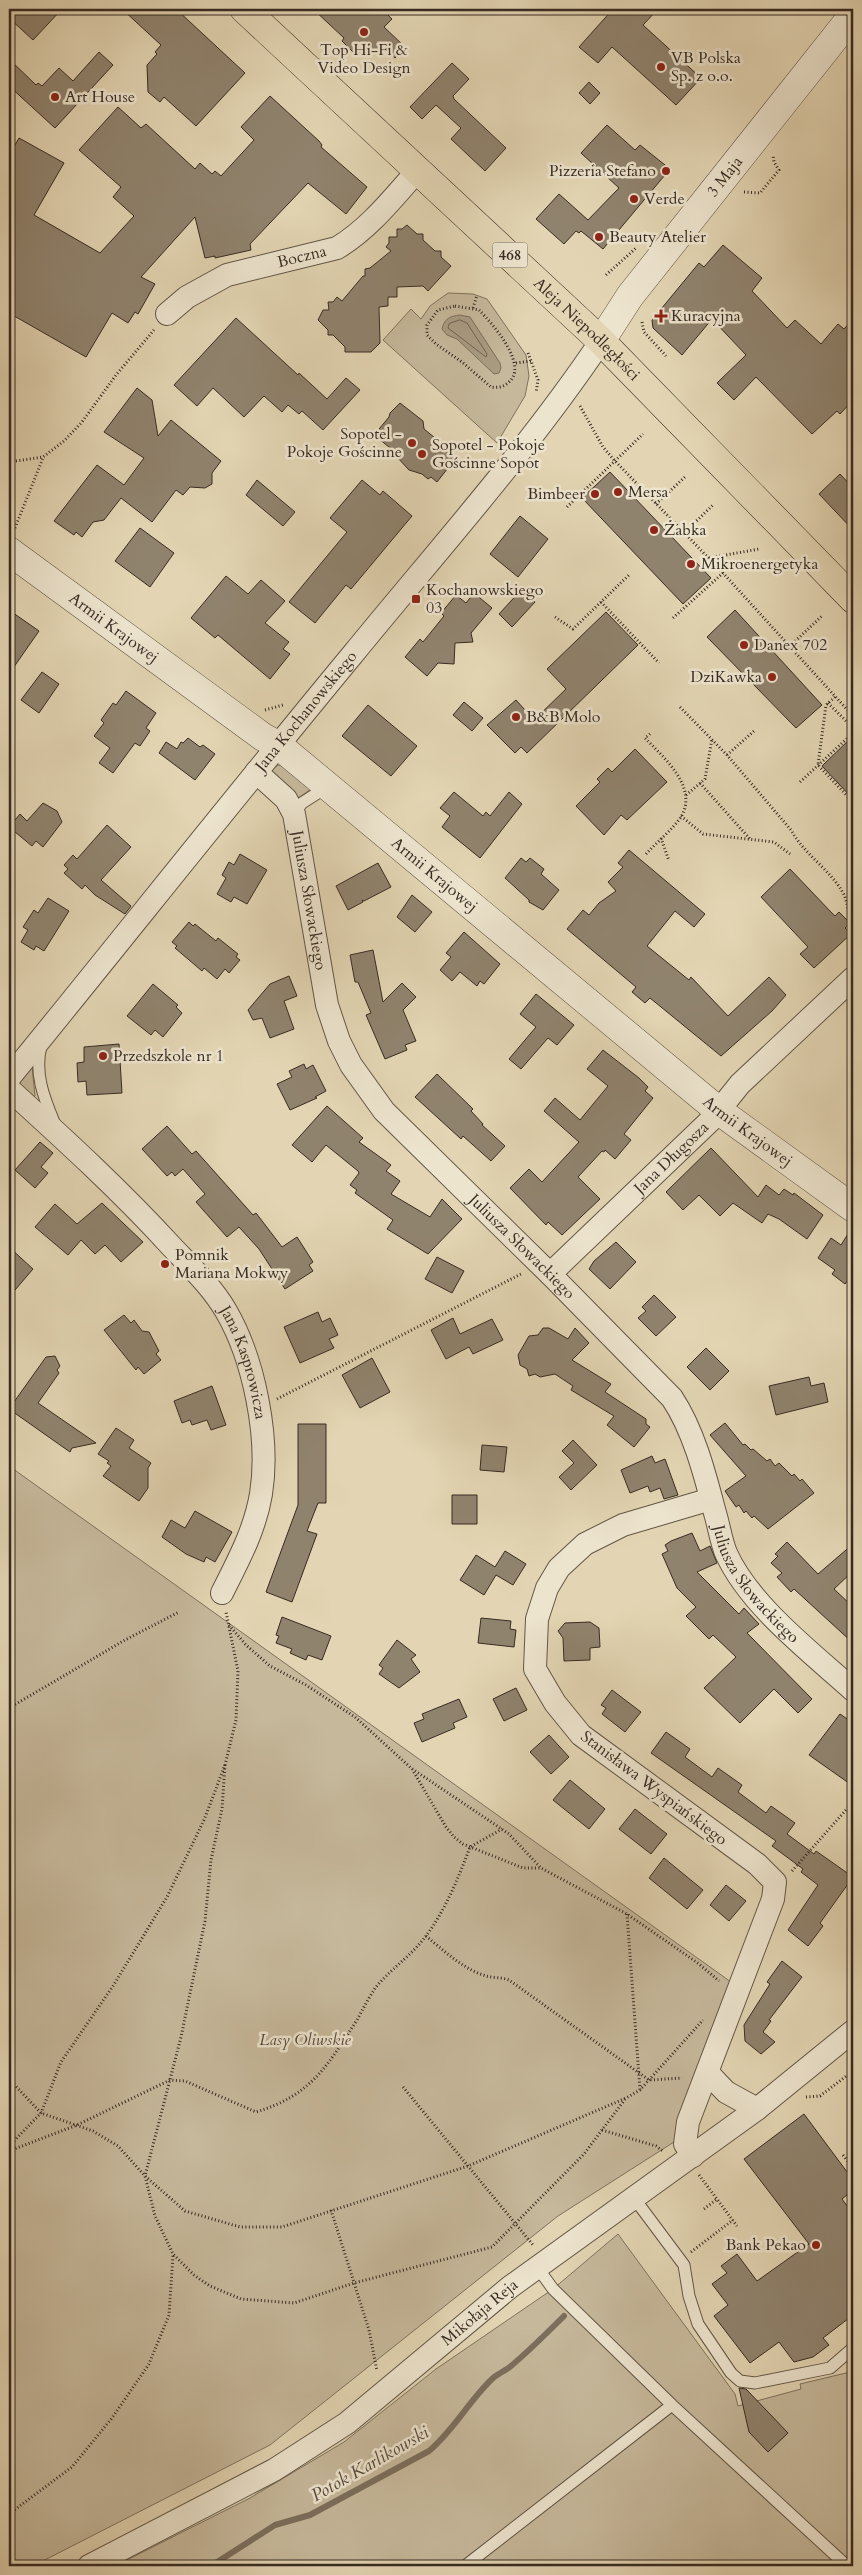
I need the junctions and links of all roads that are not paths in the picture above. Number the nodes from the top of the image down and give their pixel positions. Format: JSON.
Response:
{"nodes":[{"id":1,"x":253,"y":12,"type":"edge"},
{"id":2,"x":853,"y":15,"type":"edge"},
{"id":3,"x":418,"y":170,"type":"junction"},
{"id":4,"x":167,"y":314,"type":"road end"},
{"id":5,"x":600,"y":341,"type":"junction"},
{"id":6,"x":12,"y":539,"type":"edge"},
{"id":7,"x":853,"y":599,"type":"edge"},
{"id":8,"x":278,"y":745,"type":"junction"},
{"id":9,"x":256,"y":772,"type":"junction"},
{"id":10,"x":329,"y":786,"type":"junction"},
{"id":11,"x":294,"y":814,"type":"junction"},
{"id":12,"x":853,"y":978,"type":"edge"},
{"id":13,"x":44,"y":1035,"type":"junction"},
{"id":14,"x":9,"y":1078,"type":"edge"},
{"id":15,"x":9,"y":1089,"type":"edge"},
{"id":16,"x":719,"y":1111,"type":"junction"},
{"id":17,"x":58,"y":1133,"type":"junction"},
{"id":18,"x":853,"y":1208,"type":"edge"},
{"id":19,"x":550,"y":1274,"type":"junction"},
{"id":20,"x":712,"y":1499,"type":"junction"},
{"id":21,"x":222,"y":1593,"type":"road end"},
{"id":22,"x":853,"y":1690,"type":"edge"},
{"id":23,"x":853,"y":2031,"type":"edge"},
{"id":24,"x":708,"y":2073,"type":"junction"},
{"id":25,"x":757,"y":2109,"type":"junction"},
{"id":26,"x":693,"y":2156,"type":"junction"},
{"id":27,"x":634,"y":2198,"type":"junction"},
{"id":28,"x":542,"y":2264,"type":"junction"},
{"id":29,"x":853,"y":2348,"type":"edge"},
{"id":30,"x":672,"y":2405,"type":"junction"},
{"id":31,"x":89,"y":2566,"type":"edge"},
{"id":32,"x":465,"y":2566,"type":"edge"},
{"id":33,"x":847,"y":2566,"type":"edge"}],
"edges":[{"from":1,"to":3,"type":"main road","name":"Aleja Niepodległości","number":"468"},
{"from":2,"to":5,"type":"street","name":"3 Maja"},
{"from":3,"to":4,"type":"street","name":"Boczna"},
{"from":3,"to":5,"type":"main road","name":"Aleja Niepodległości","number":"468"},
{"from":5,"to":7,"type":"main road","name":"Aleja Niepodległości","number":"468"},
{"from":5,"to":8,"type":"street","name":"Jana Kochanowskiego"},
{"from":6,"to":8,"type":"street","name":"Armii Krajowej"},
{"from":8,"to":9,"type":"street","name":"Jana Kochanowskiego"},
{"from":8,"to":10,"type":"street","name":"Armii Krajowej"},
{"from":9,"to":11,"type":"street","name":"Juliusza Słowackiego"},
{"from":9,"to":13,"type":"street","name":"Jana Kochanowskiego"},
{"from":10,"to":11,"type":"lane"},
{"from":10,"to":16,"type":"street","name":"Armii Krajowej"},
{"from":11,"to":19,"type":"street","name":"Juliusza Słowackiego"},
{"from":12,"to":16,"type":"street","name":"Jana Długosza"},
{"from":13,"to":14,"type":"street","name":"Jana Kochanowskiego"},
{"from":13,"to":17,"type":"lane","name":"Jana Kasprowicza"},
{"from":15,"to":17,"type":"street","name":"Jana Kasprowicza"},
{"from":16,"to":18,"type":"street","name":"Armii Krajowej"},
{"from":16,"to":19,"type":"street","name":"Jana Długosza"},
{"from":17,"to":21,"type":"street","name":"Jana Kasprowicza"},
{"from":19,"to":20,"type":"street","name":"Juliusza Słowackiego"},
{"from":20,"to":22,"type":"street","name":"Juliusza Słowackiego"},
{"from":20,"to":24,"type":"street","name":"Stanisława Wyspiańskiego"},
{"from":23,"to":25,"type":"street","name":"Mikołaja Reja"},
{"from":24,"to":25,"type":"street"},
{"from":24,"to":26,"type":"street"},
{"from":25,"to":26,"type":"street","name":"Mikołaja Reja"},
{"from":26,"to":27,"type":"street","name":"Mikołaja Reja"},
{"from":27,"to":28,"type":"street","name":"Mikołaja Reja"},
{"from":27,"to":29,"type":"lane"},
{"from":28,"to":30,"type":"lane"},
{"from":28,"to":31,"type":"street","name":"Mikołaja Reja"},
{"from":30,"to":32,"type":"lane"},
{"from":30,"to":33,"type":"lane"}]}
